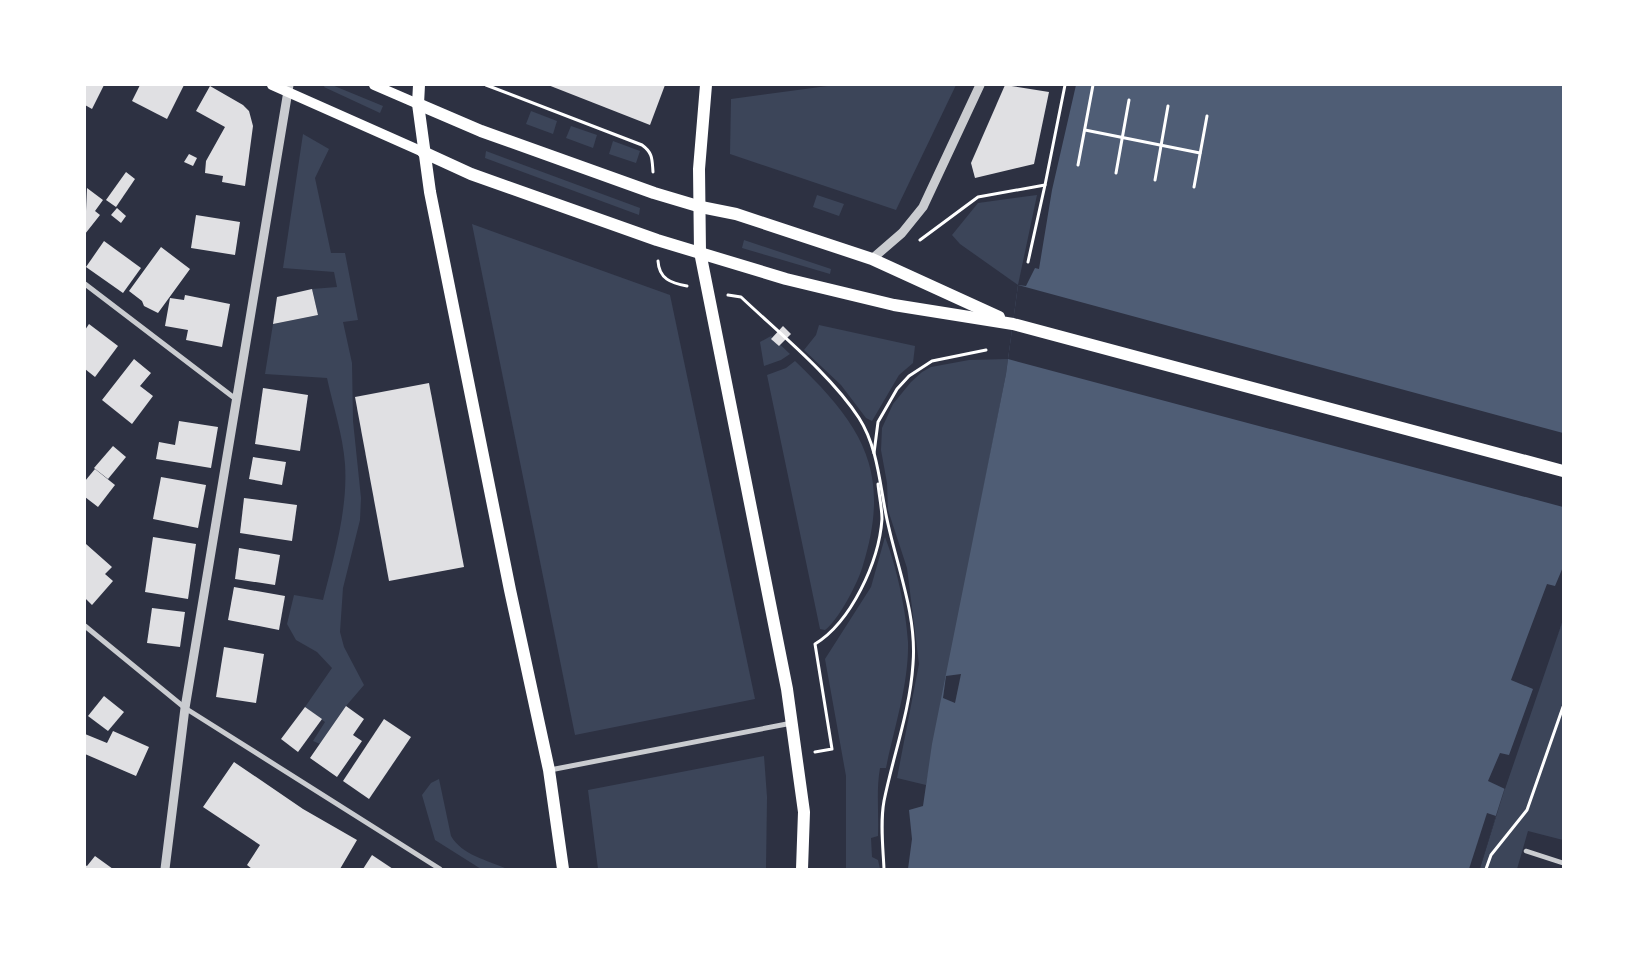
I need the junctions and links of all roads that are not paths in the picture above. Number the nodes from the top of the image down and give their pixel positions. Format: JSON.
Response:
{"nodes":[{"id":1,"x":272,"y":85,"type":"edge"},
{"id":2,"x":374,"y":85,"type":"edge"},
{"id":3,"x":419,"y":85,"type":"edge"},
{"id":4,"x":706,"y":85,"type":"edge"},
{"id":5,"x":980,"y":85,"type":"edge"},
{"id":6,"x":288,"y":88,"type":"edge"},
{"id":7,"x":418,"y":104,"type":"junction"},
{"id":8,"x":423,"y":152,"type":"junction"},
{"id":9,"x":701,"y":207,"type":"junction"},
{"id":10,"x":700,"y":252,"type":"junction"},
{"id":11,"x":872,"y":259,"type":"junction"},
{"id":12,"x":85,"y":284,"type":"edge"},
{"id":13,"x":1013,"y":324,"type":"junction"},
{"id":14,"x":237,"y":401,"type":"junction"},
{"id":15,"x":1563,"y":471,"type":"edge"},
{"id":16,"x":85,"y":626,"type":"edge"},
{"id":17,"x":185,"y":708,"type":"junction"},
{"id":18,"x":792,"y":723,"type":"junction"},
{"id":19,"x":549,"y":770,"type":"junction"},
{"id":20,"x":1526,"y":852,"type":"dead end"},
{"id":21,"x":1563,"y":863,"type":"edge"},
{"id":22,"x":165,"y":869,"type":"edge"},
{"id":23,"x":440,"y":869,"type":"edge"},
{"id":24,"x":563,"y":869,"type":"edge"},
{"id":25,"x":802,"y":869,"type":"edge"}],
"edges":[{"from":1,"to":6,"type":"main road"},
{"from":2,"to":7,"type":"main road"},
{"from":3,"to":7,"type":"main road"},
{"from":4,"to":9,"type":"main road"},
{"from":5,"to":11,"type":"street"},
{"from":6,"to":8,"type":"main road"},
{"from":6,"to":14,"type":"street"},
{"from":7,"to":8,"type":"main road"},
{"from":7,"to":9,"type":"main road"},
{"from":8,"to":10,"type":"main road"},
{"from":8,"to":19,"type":"main road"},
{"from":9,"to":10,"type":"main road"},
{"from":9,"to":11,"type":"main road"},
{"from":10,"to":13,"type":"main road"},
{"from":10,"to":18,"type":"main road"},
{"from":11,"to":13,"type":"main road"},
{"from":12,"to":14,"type":"street"},
{"from":13,"to":15,"type":"main road"},
{"from":14,"to":17,"type":"street"},
{"from":16,"to":17,"type":"street"},
{"from":17,"to":22,"type":"street"},
{"from":17,"to":23,"type":"street"},
{"from":18,"to":19,"type":"street"},
{"from":18,"to":25,"type":"main road"},
{"from":19,"to":24,"type":"main road"},
{"from":20,"to":21,"type":"street"}]}
